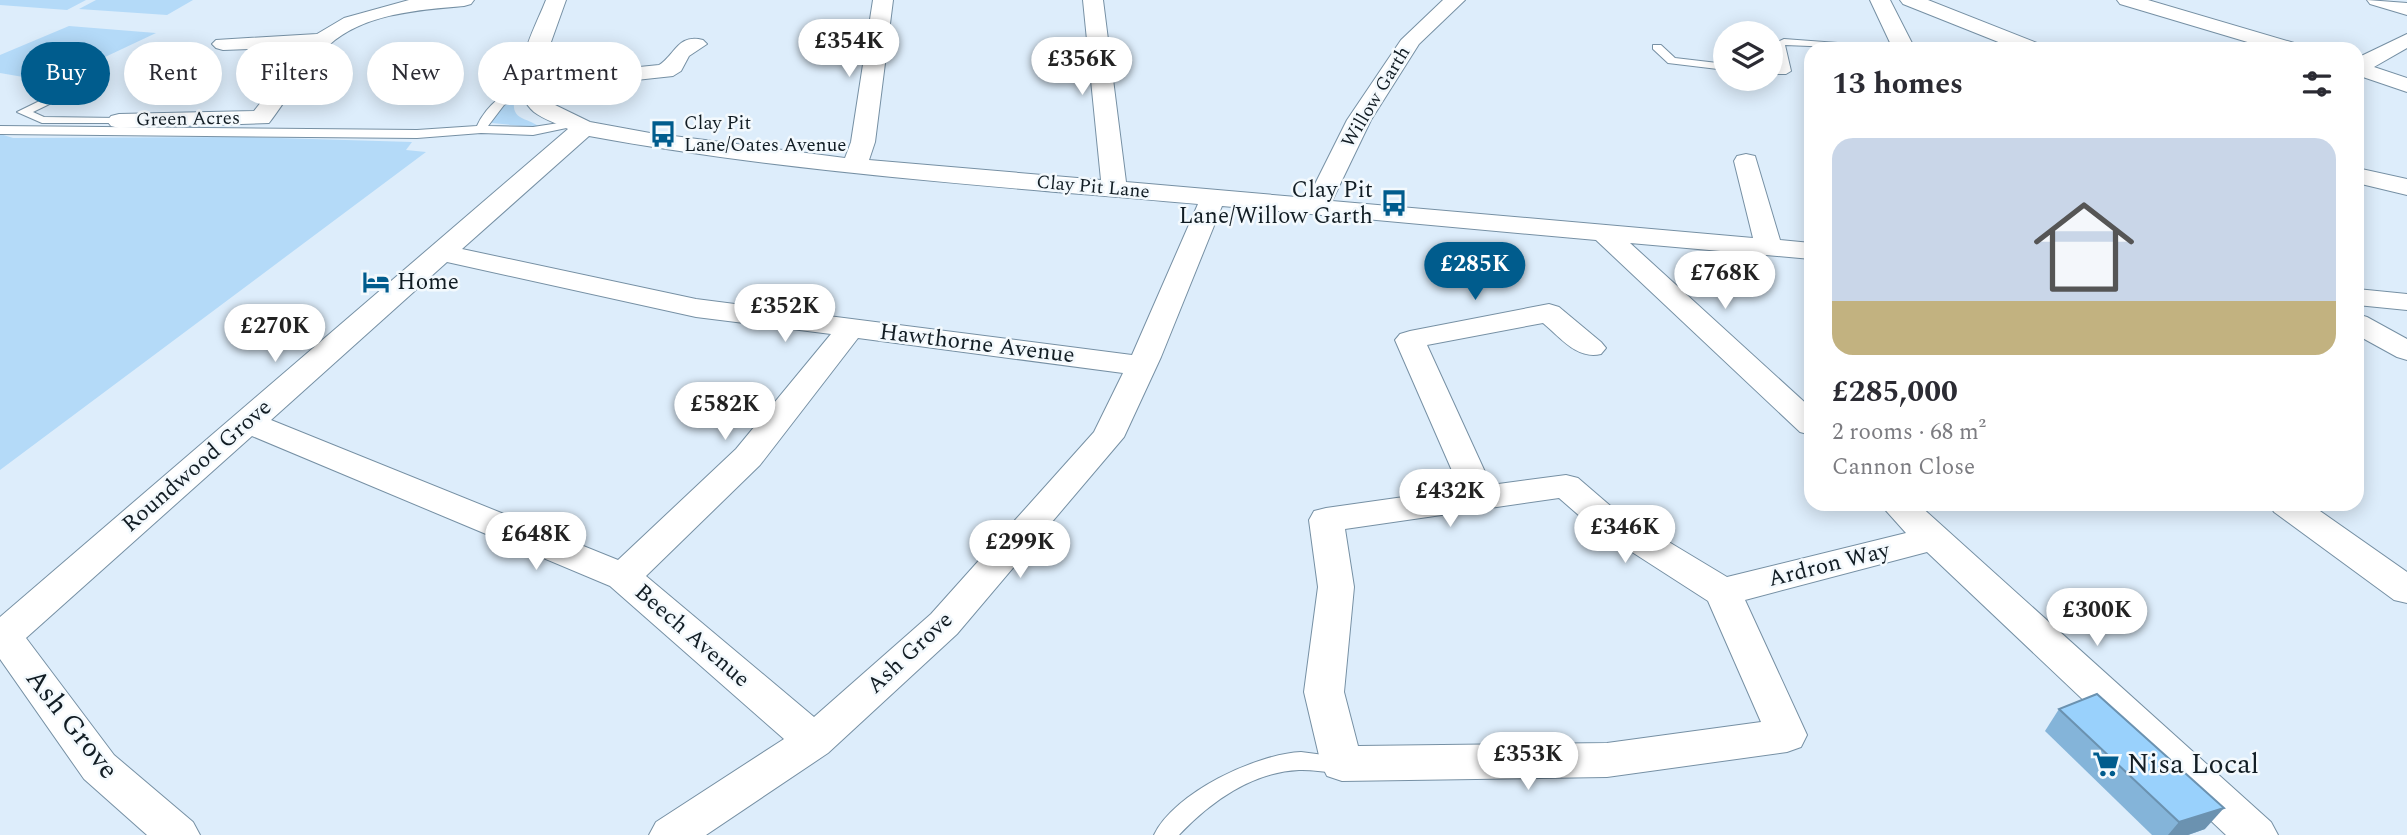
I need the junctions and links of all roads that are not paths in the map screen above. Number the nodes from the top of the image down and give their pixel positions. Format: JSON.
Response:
{"nodes":[{"id":1,"x":464,"y":0,"type":"edge"},
{"id":2,"x":556,"y":0,"type":"edge"},
{"id":3,"x":883,"y":0,"type":"edge"},
{"id":4,"x":1093,"y":0,"type":"edge"},
{"id":5,"x":1455,"y":0,"type":"edge"},
{"id":6,"x":1880,"y":0,"type":"edge"},
{"id":7,"x":1910,"y":0,"type":"edge"},
{"id":8,"x":2127,"y":0,"type":"edge"},
{"id":9,"x":2377,"y":0,"type":"edge"},
{"id":10,"x":2407,"y":9,"type":"edge"},
{"id":11,"x":322,"y":40,"type":"junction"},
{"id":12,"x":2407,"y":40,"type":"edge"},
{"id":13,"x":540,"y":42,"type":"edge"},
{"id":14,"x":1783,"y":42,"type":"edge"},
{"id":15,"x":1901,"y":42,"type":"edge"},
{"id":16,"x":2017,"y":42,"type":"edge"},
{"id":17,"x":2270,"y":42,"type":"edge"},
{"id":18,"x":1804,"y":43,"type":"edge"},
{"id":19,"x":223,"y":44,"type":"dead end"},
{"id":20,"x":696,"y":44,"type":"dead end"},
{"id":21,"x":1657,"y":47,"type":"dead end"},
{"id":22,"x":2364,"y":64,"type":"edge"},
{"id":23,"x":1713,"y":66,"type":"edge"},
{"id":24,"x":2364,"y":70,"type":"edge"},
{"id":25,"x":642,"y":73,"type":"edge"},
{"id":26,"x":2407,"y":85,"type":"edge"},
{"id":27,"x":39,"y":105,"type":"edge"},
{"id":28,"x":497,"y":105,"type":"edge"},
{"id":29,"x":541,"y":105,"type":"edge"},
{"id":30,"x":118,"y":121,"type":"joint"},
{"id":31,"x":578,"y":126,"type":"junction"},
{"id":32,"x":0,"y":130,"type":"edge"},
{"id":33,"x":481,"y":130,"type":"junction"},
{"id":34,"x":1746,"y":161,"type":"dead end"},
{"id":35,"x":855,"y":165,"type":"junction"},
{"id":36,"x":2364,"y":177,"type":"edge"},
{"id":37,"x":2407,"y":187,"type":"edge"},
{"id":38,"x":1114,"y":189,"type":"junction"},
{"id":39,"x":1213,"y":198,"type":"junction"},
{"id":40,"x":1316,"y":207,"type":"junction"},
{"id":41,"x":1605,"y":234,"type":"junction"},
{"id":42,"x":1769,"y":247,"type":"junction"},
{"id":43,"x":1804,"y":250,"type":"edge"},
{"id":44,"x":441,"y":253,"type":"junction"},
{"id":45,"x":2364,"y":298,"type":"edge"},
{"id":46,"x":2407,"y":302,"type":"edge"},
{"id":47,"x":2364,"y":327,"type":"edge"},
{"id":48,"x":852,"y":328,"type":"junction"},
{"id":49,"x":1591,"y":348,"type":"dead end"},
{"id":50,"x":2407,"y":351,"type":"edge"},
{"id":51,"x":1142,"y":366,"type":"junction"},
{"id":52,"x":1804,"y":419,"type":"edge"},
{"id":53,"x":247,"y":422,"type":"junction"},
{"id":54,"x":1480,"y":497,"type":"junction"},
{"id":55,"x":1905,"y":511,"type":"edge"},
{"id":56,"x":2296,"y":511,"type":"edge"},
{"id":57,"x":1934,"y":538,"type":"junction"},
{"id":58,"x":623,"y":577,"type":"junction"},
{"id":59,"x":2407,"y":590,"type":"edge"},
{"id":60,"x":1723,"y":592,"type":"junction"},
{"id":61,"x":2,"y":637,"type":"edge"},
{"id":62,"x":814,"y":741,"type":"junction"},
{"id":63,"x":1342,"y":764,"type":"junction"},
{"id":64,"x":178,"y":835,"type":"edge"},
{"id":65,"x":671,"y":835,"type":"edge"},
{"id":66,"x":1165,"y":835,"type":"edge"},
{"id":67,"x":2256,"y":835,"type":"edge"}],
"edges":[{"from":1,"to":11,"type":"street","name":"Green Acres"},
{"from":2,"to":13,"type":"street"},
{"from":3,"to":35,"type":"street"},
{"from":4,"to":38,"type":"street"},
{"from":5,"to":40,"type":"street","name":"Willow Garth"},
{"from":6,"to":15,"type":"street"},
{"from":7,"to":16,"type":"street"},
{"from":8,"to":17,"type":"street"},
{"from":9,"to":10,"type":"street"},
{"from":11,"to":19,"type":"street"},
{"from":11,"to":30,"type":"street","name":"Green Acres"},
{"from":12,"to":22,"type":"street"},
{"from":14,"to":18,"type":"lane"},
{"from":20,"to":25,"type":"street"},
{"from":21,"to":23,"type":"lane"},
{"from":24,"to":26,"type":"street"},
{"from":27,"to":30,"type":"lane"},
{"from":28,"to":33,"type":"lane"},
{"from":29,"to":31,"type":"street","name":"Clay Pit Lane"},
{"from":31,"to":33,"type":"lane"},
{"from":31,"to":35,"type":"street","name":"Clay Pit Lane"},
{"from":31,"to":44,"type":"street","name":"Roundwood Grove"},
{"from":32,"to":33,"type":"lane"},
{"from":34,"to":42,"type":"street"},
{"from":35,"to":38,"type":"street","name":"Clay Pit Lane"},
{"from":36,"to":37,"type":"street"},
{"from":38,"to":39,"type":"street","name":"Clay Pit Lane"},
{"from":39,"to":40,"type":"street","name":"Clay Pit Lane"},
{"from":39,"to":51,"type":"street","name":"Ash Grove"},
{"from":40,"to":41,"type":"street","name":"Clay Pit Lane"},
{"from":41,"to":42,"type":"street","name":"Clay Pit Lane"},
{"from":41,"to":52,"type":"street"},
{"from":42,"to":43,"type":"street","name":"Clay Pit Lane"},
{"from":44,"to":48,"type":"street","name":"Hawthorne Avenue"},
{"from":44,"to":53,"type":"street","name":"Roundwood Grove"},
{"from":45,"to":46,"type":"street"},
{"from":47,"to":50,"type":"street"},
{"from":48,"to":51,"type":"street","name":"Hawthorne Avenue"},
{"from":48,"to":58,"type":"street"},
{"from":49,"to":54,"type":"street"},
{"from":51,"to":62,"type":"street","name":"Ash Grove"},
{"from":53,"to":58,"type":"street","name":"Beech Avenue"},
{"from":53,"to":61,"type":"street","name":"Roundwood Grove"},
{"from":54,"to":60,"type":"street"},
{"from":54,"to":63,"type":"street"},
{"from":55,"to":57,"type":"street"},
{"from":56,"to":59,"type":"street"},
{"from":57,"to":60,"type":"street","name":"Ardron Way"},
{"from":57,"to":67,"type":"street"},
{"from":58,"to":62,"type":"street","name":"Beech Avenue"},
{"from":60,"to":63,"type":"street"},
{"from":61,"to":64,"type":"street","name":"Ash Grove"},
{"from":62,"to":65,"type":"street","name":"Ash Grove"},
{"from":63,"to":66,"type":"lane"}]}
